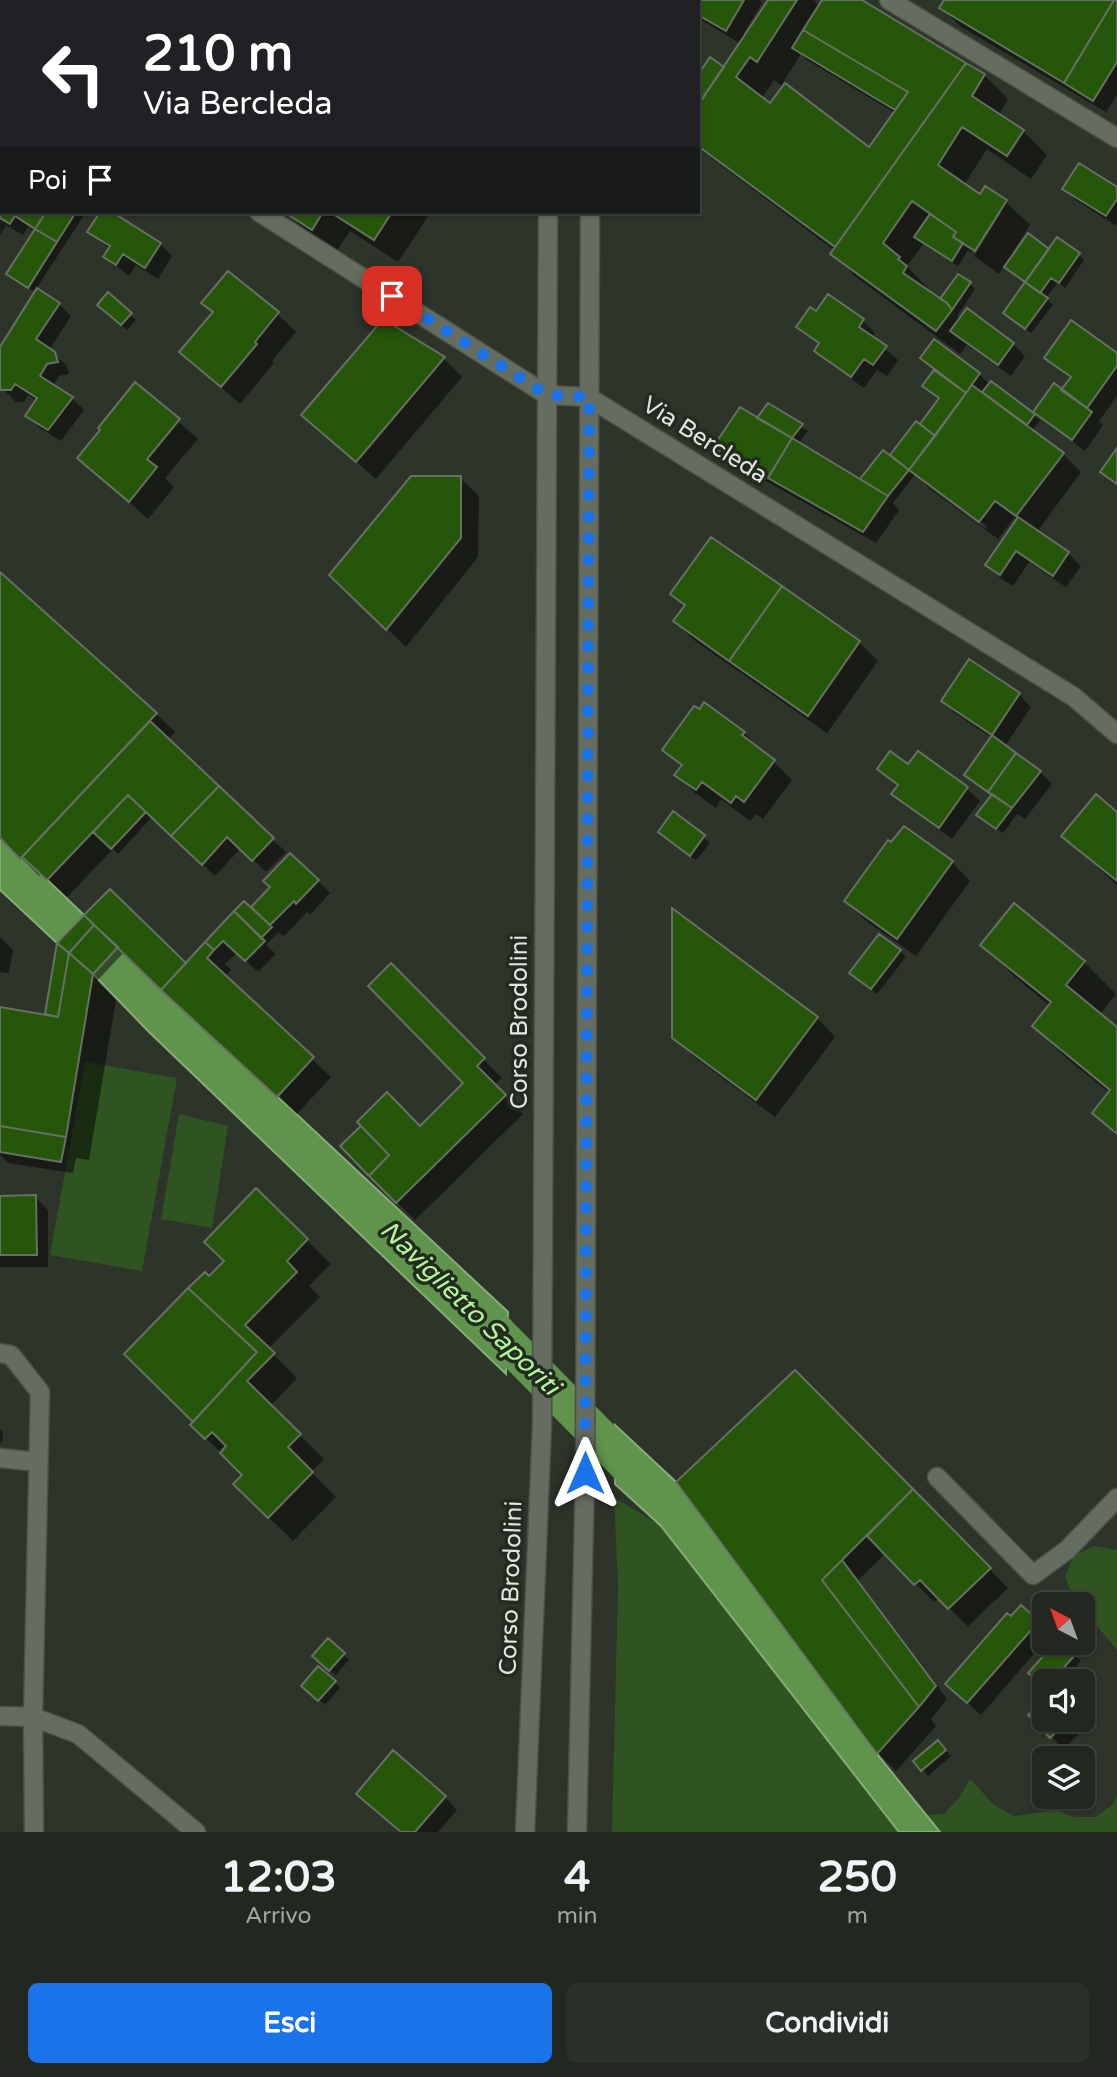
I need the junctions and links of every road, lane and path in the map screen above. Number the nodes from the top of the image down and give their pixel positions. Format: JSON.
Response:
{"nodes":[{"id":1,"x":889,"y":0,"type":"edge"},
{"id":2,"x":1117,"y":138,"type":"edge"},
{"id":3,"x":262,"y":214,"type":"edge"},
{"id":4,"x":548,"y":214,"type":"edge"},
{"id":5,"x":590,"y":214,"type":"edge"},
{"id":6,"x":547,"y":395,"type":"junction"},
{"id":7,"x":589,"y":397,"type":"junction"},
{"id":8,"x":1117,"y":734,"type":"edge"},
{"id":9,"x":0,"y":1353,"type":"edge"},
{"id":10,"x":0,"y":1458,"type":"edge"},
{"id":11,"x":38,"y":1462,"type":"junction"},
{"id":12,"x":937,"y":1477,"type":"dead end"},
{"id":13,"x":1117,"y":1497,"type":"edge"},
{"id":14,"x":0,"y":1716,"type":"edge"},
{"id":15,"x":33,"y":1717,"type":"junction"},
{"id":16,"x":34,"y":1832,"type":"edge"},
{"id":17,"x":195,"y":1832,"type":"edge"},
{"id":18,"x":525,"y":1832,"type":"edge"},
{"id":19,"x":577,"y":1832,"type":"edge"}],
"edges":[{"from":1,"to":2,"type":"main road"},
{"from":3,"to":6,"type":"main road","name":"Via Bercleda"},
{"from":4,"to":6,"type":"main road","name":"Corso Brodolini"},
{"from":5,"to":7,"type":"main road"},
{"from":6,"to":7,"type":"main road","name":"Via Bercleda"},
{"from":6,"to":18,"type":"main road","name":"Corso Brodolini"},
{"from":7,"to":8,"type":"main road","name":"Via Bercleda"},
{"from":7,"to":19,"type":"main road"},
{"from":9,"to":11,"type":"main road"},
{"from":10,"to":11,"type":"main road"},
{"from":11,"to":15,"type":"main road"},
{"from":12,"to":13,"type":"main road"},
{"from":14,"to":15,"type":"main road"},
{"from":15,"to":16,"type":"main road"},
{"from":15,"to":17,"type":"main road"}]}
